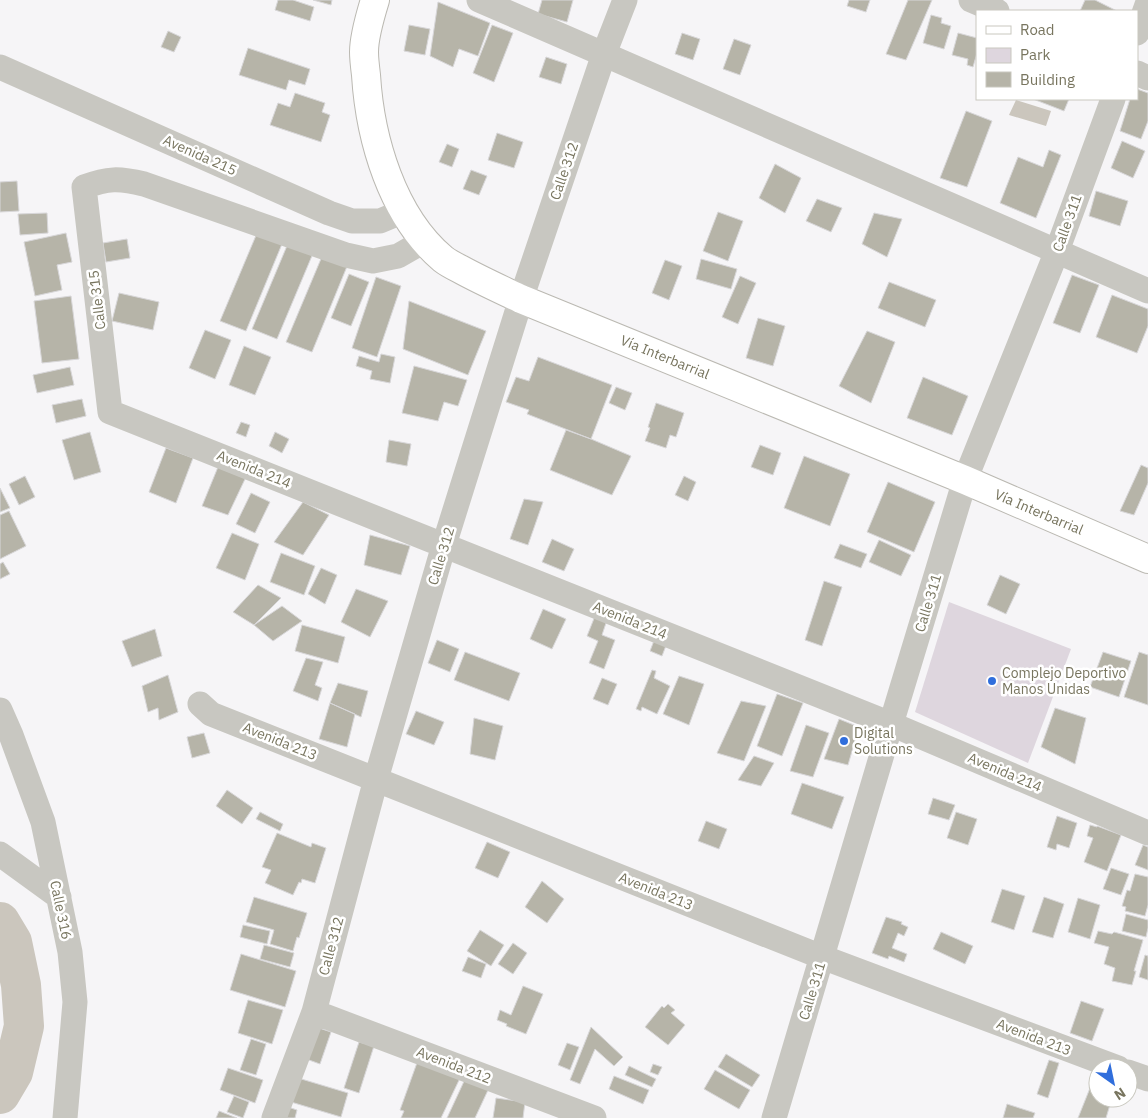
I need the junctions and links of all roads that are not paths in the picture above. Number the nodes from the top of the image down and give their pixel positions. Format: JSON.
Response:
{"nodes":[{"id":1,"x":375,"y":0,"type":"edge"},
{"id":2,"x":479,"y":0,"type":"edge"},
{"id":3,"x":625,"y":0,"type":"edge"},
{"id":4,"x":971,"y":0,"type":"edge"},
{"id":5,"x":1148,"y":2,"type":"edge"},
{"id":6,"x":995,"y":10,"type":"edge"},
{"id":7,"x":1138,"y":30,"type":"edge"},
{"id":8,"x":604,"y":54,"type":"junction"},
{"id":9,"x":0,"y":66,"type":"edge"},
{"id":10,"x":1113,"y":100,"type":"edge"},
{"id":11,"x":404,"y":212,"type":"junction"},
{"id":12,"x":424,"y":241,"type":"junction"},
{"id":13,"x":1057,"y":251,"type":"junction"},
{"id":14,"x":1148,"y":291,"type":"edge"},
{"id":15,"x":521,"y":299,"type":"junction"},
{"id":16,"x":110,"y":412,"type":"joint"},
{"id":17,"x":966,"y":480,"type":"junction"},
{"id":18,"x":444,"y":545,"type":"junction"},
{"id":19,"x":1148,"y":559,"type":"edge"},
{"id":20,"x":200,"y":704,"type":"dead end"},
{"id":21,"x":0,"y":710,"type":"edge"},
{"id":22,"x":891,"y":724,"type":"junction"},
{"id":23,"x":376,"y":779,"type":"junction"},
{"id":24,"x":1148,"y":833,"type":"edge"},
{"id":25,"x":0,"y":854,"type":"edge"},
{"id":26,"x":59,"y":897,"type":"junction"},
{"id":27,"x":822,"y":957,"type":"junction"},
{"id":28,"x":314,"y":1012,"type":"junction"},
{"id":29,"x":1091,"y":1058,"type":"edge"},
{"id":30,"x":65,"y":1118,"type":"edge"},
{"id":31,"x":274,"y":1118,"type":"edge"},
{"id":32,"x":594,"y":1118,"type":"edge"},
{"id":33,"x":774,"y":1118,"type":"edge"}],
"edges":[{"from":1,"to":11,"type":"main road","name":"Vía Interbarrial"},
{"from":2,"to":8,"type":"street"},
{"from":3,"to":8,"type":"street","name":"Calle 312"},
{"from":4,"to":6,"type":"street"},
{"from":5,"to":7,"type":"street"},
{"from":8,"to":13,"type":"street"},
{"from":8,"to":15,"type":"street","name":"Calle 312"},
{"from":9,"to":11,"type":"street","name":"Avenida 215"},
{"from":10,"to":13,"type":"street","name":"Calle 311"},
{"from":11,"to":12,"type":"main road","name":"Vía Interbarrial"},
{"from":12,"to":15,"type":"main road","name":"Vía Interbarrial"},
{"from":12,"to":16,"type":"street","name":"Calle 315"},
{"from":13,"to":14,"type":"street"},
{"from":13,"to":17,"type":"street","name":"Calle 311"},
{"from":15,"to":17,"type":"main road","name":"Vía Interbarrial"},
{"from":15,"to":18,"type":"street","name":"Calle 312"},
{"from":16,"to":18,"type":"street","name":"Avenida 214"},
{"from":17,"to":19,"type":"main road","name":"Vía Interbarrial"},
{"from":17,"to":22,"type":"street","name":"Calle 311"},
{"from":18,"to":22,"type":"street","name":"Avenida 214"},
{"from":18,"to":23,"type":"street","name":"Calle 312"},
{"from":20,"to":23,"type":"street","name":"Avenida 213"},
{"from":21,"to":26,"type":"street","name":"Calle 316"},
{"from":22,"to":24,"type":"street","name":"Avenida 214"},
{"from":22,"to":27,"type":"street","name":"Calle 311"},
{"from":23,"to":27,"type":"street","name":"Avenida 213"},
{"from":23,"to":28,"type":"street","name":"Calle 312"},
{"from":25,"to":26,"type":"street"},
{"from":26,"to":30,"type":"street","name":"Calle 316"},
{"from":27,"to":29,"type":"street","name":"Avenida 213"},
{"from":27,"to":33,"type":"street","name":"Calle 311"},
{"from":28,"to":31,"type":"street","name":"Calle 312"},
{"from":28,"to":32,"type":"street","name":"Avenida 212"}]}
